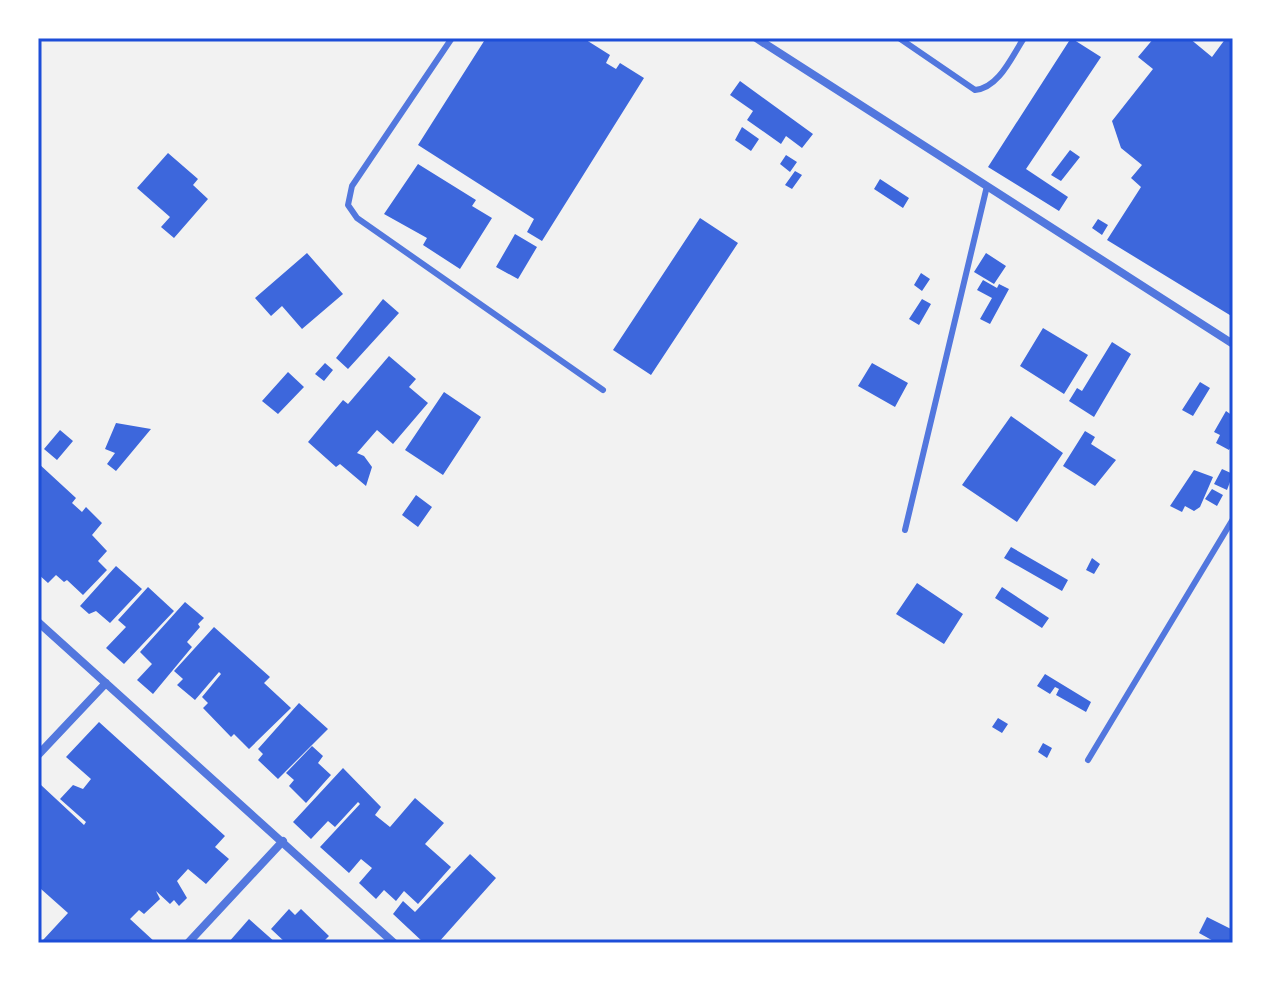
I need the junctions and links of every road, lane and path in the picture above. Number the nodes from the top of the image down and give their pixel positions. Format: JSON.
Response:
{"nodes":[{"id":1,"x":452,"y":38,"type":"edge"},
{"id":2,"x":756,"y":38,"type":"edge"},
{"id":3,"x":899,"y":38,"type":"edge"},
{"id":4,"x":919,"y":38,"type":"edge"},
{"id":5,"x":1024,"y":38,"type":"edge"},
{"id":6,"x":913,"y":47,"type":"junction"},
{"id":7,"x":987,"y":186,"type":"junction"},
{"id":8,"x":1233,"y":344,"type":"edge"},
{"id":9,"x":603,"y":390,"type":"dead end"},
{"id":10,"x":1233,"y":519,"type":"edge"},
{"id":11,"x":905,"y":530,"type":"dead end"},
{"id":12,"x":38,"y":622,"type":"edge"},
{"id":13,"x":106,"y":683,"type":"junction"},
{"id":14,"x":38,"y":755,"type":"edge"},
{"id":15,"x":1088,"y":760,"type":"dead end"},
{"id":16,"x":283,"y":841,"type":"junction"},
{"id":17,"x":188,"y":943,"type":"edge"},
{"id":18,"x":394,"y":943,"type":"edge"}],
"edges":[{"from":1,"to":9,"type":"lane"},
{"from":2,"to":7,"type":"street"},
{"from":3,"to":6,"type":"lane"},
{"from":4,"to":6,"type":"lane"},
{"from":5,"to":6,"type":"lane"},
{"from":7,"to":8,"type":"street"},
{"from":7,"to":11,"type":"lane"},
{"from":10,"to":15,"type":"lane"},
{"from":12,"to":13,"type":"street"},
{"from":13,"to":14,"type":"street"},
{"from":13,"to":16,"type":"street"},
{"from":16,"to":17,"type":"street"},
{"from":16,"to":18,"type":"street"}]}
